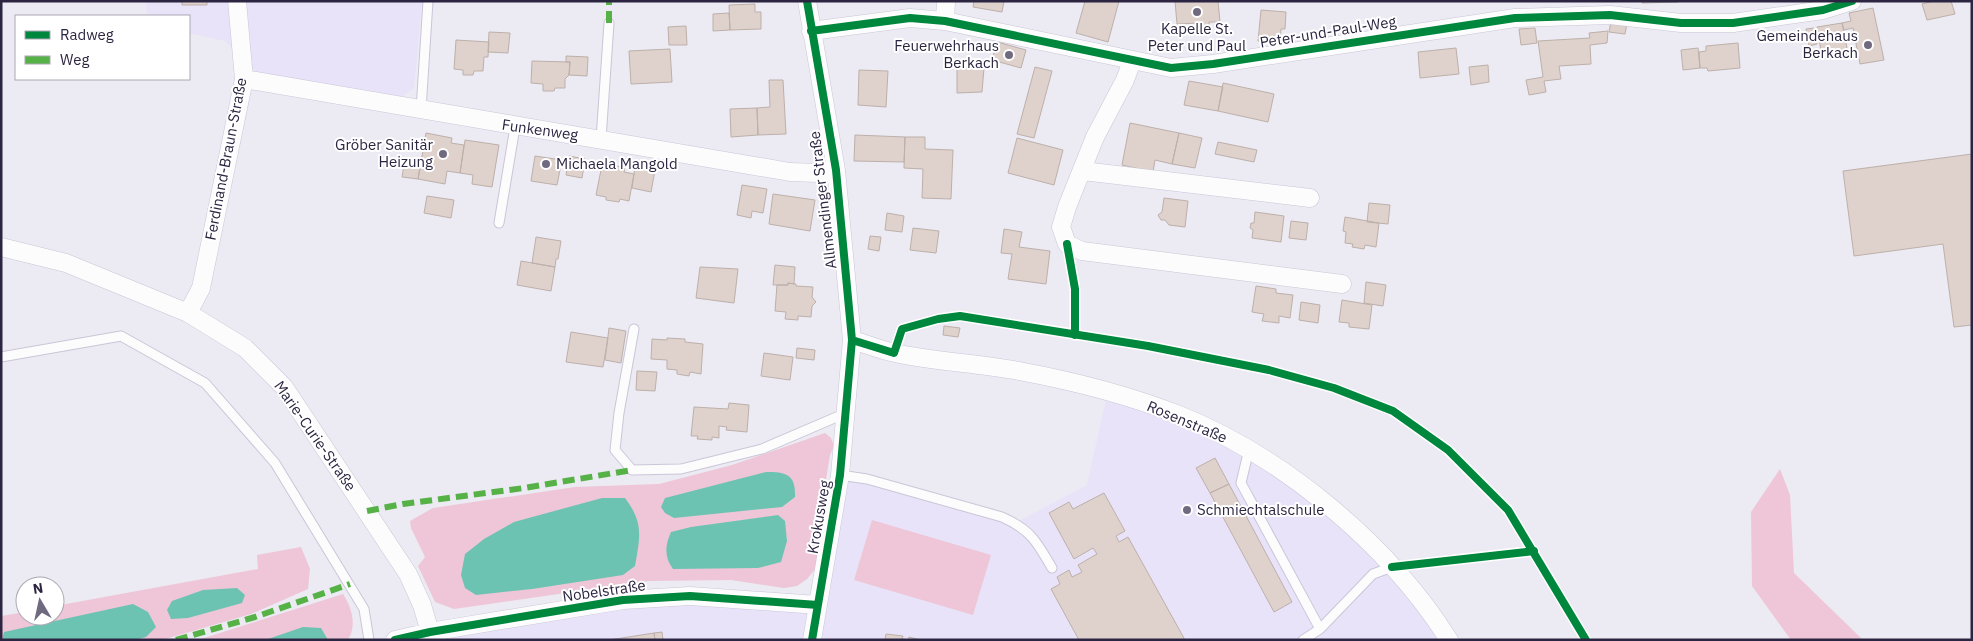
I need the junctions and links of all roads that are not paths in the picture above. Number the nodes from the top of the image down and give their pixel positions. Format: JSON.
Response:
{"nodes":[{"id":1,"x":237,"y":1,"type":"edge"},
{"id":2,"x":428,"y":1,"type":"edge"},
{"id":3,"x":808,"y":1,"type":"edge"},
{"id":4,"x":946,"y":1,"type":"edge"},
{"id":5,"x":1852,"y":1,"type":"edge"},
{"id":6,"x":945,"y":20,"type":"junction"},
{"id":7,"x":609,"y":23,"type":"dead end"},
{"id":8,"x":811,"y":31,"type":"junction"},
{"id":9,"x":1132,"y":61,"type":"junction"},
{"id":10,"x":244,"y":79,"type":"junction"},
{"id":11,"x":421,"y":110,"type":"junction"},
{"id":12,"x":515,"y":127,"type":"junction"},
{"id":13,"x":601,"y":139,"type":"junction"},
{"id":14,"x":836,"y":170,"type":"junction"},
{"id":15,"x":1083,"y":171,"type":"junction"},
{"id":16,"x":1310,"y":198,"type":"dead end"},
{"id":17,"x":499,"y":223,"type":"dead end"},
{"id":18,"x":1,"y":247,"type":"edge"},
{"id":19,"x":1342,"y":284,"type":"dead end"},
{"id":20,"x":188,"y":313,"type":"junction"},
{"id":21,"x":634,"y":329,"type":"dead end"},
{"id":22,"x":852,"y":340,"type":"junction"},
{"id":23,"x":1,"y":357,"type":"edge"},
{"id":24,"x":847,"y":405,"type":"junction"},
{"id":25,"x":1248,"y":449,"type":"junction"},
{"id":26,"x":840,"y":475,"type":"junction"},
{"id":27,"x":1052,"y":568,"type":"dead end"},
{"id":28,"x":1392,"y":568,"type":"junction"},
{"id":29,"x":818,"y":605,"type":"junction"},
{"id":30,"x":1320,"y":629,"type":"junction"},
{"id":31,"x":430,"y":632,"type":"junction"},
{"id":32,"x":369,"y":640,"type":"edge"},
{"id":33,"x":395,"y":640,"type":"edge"},
{"id":34,"x":812,"y":640,"type":"edge"},
{"id":35,"x":1303,"y":640,"type":"edge"},
{"id":36,"x":1449,"y":640,"type":"edge"}],
"edges":[{"from":1,"to":10,"type":"street","name":"Ferdinand-Braun-Straße"},
{"from":2,"to":11,"type":"lane"},
{"from":3,"to":8,"type":"street","name":"Allmendinger Straße"},
{"from":4,"to":6,"type":"street"},
{"from":5,"to":9,"type":"street","name":"Peter-und-Paul-Weg"},
{"from":6,"to":8,"type":"street","name":"Peter-und-Paul-Weg"},
{"from":6,"to":9,"type":"street","name":"Peter-und-Paul-Weg"},
{"from":7,"to":13,"type":"lane"},
{"from":8,"to":14,"type":"street","name":"Allmendinger Straße"},
{"from":9,"to":15,"type":"street"},
{"from":10,"to":11,"type":"street","name":"Funkenweg"},
{"from":10,"to":20,"type":"street","name":"Ferdinand-Braun-Straße"},
{"from":11,"to":12,"type":"street","name":"Funkenweg"},
{"from":12,"to":13,"type":"street","name":"Funkenweg"},
{"from":12,"to":17,"type":"lane"},
{"from":13,"to":14,"type":"street","name":"Funkenweg"},
{"from":14,"to":22,"type":"street","name":"Allmendinger Straße"},
{"from":15,"to":16,"type":"street"},
{"from":15,"to":19,"type":"street"},
{"from":18,"to":20,"type":"street","name":"Marie-Curie-Straße"},
{"from":20,"to":31,"type":"street","name":"Marie-Curie-Straße"},
{"from":21,"to":24,"type":"lane"},
{"from":22,"to":24,"type":"street","name":"Allmendinger Straße"},
{"from":22,"to":25,"type":"street","name":"Rosenstraße"},
{"from":23,"to":32,"type":"lane"},
{"from":24,"to":26,"type":"street","name":"Krokusweg"},
{"from":25,"to":28,"type":"street","name":"Rosenstraße"},
{"from":25,"to":30,"type":"lane"},
{"from":26,"to":27,"type":"lane"},
{"from":26,"to":29,"type":"street","name":"Krokusweg"},
{"from":28,"to":30,"type":"lane"},
{"from":28,"to":36,"type":"street","name":"Rosenstraße"},
{"from":29,"to":31,"type":"street","name":"Nobelstraße"},
{"from":29,"to":34,"type":"street","name":"Krokusweg"},
{"from":30,"to":35,"type":"lane"},
{"from":31,"to":33,"type":"street","name":"Nobelstraße"}]}
